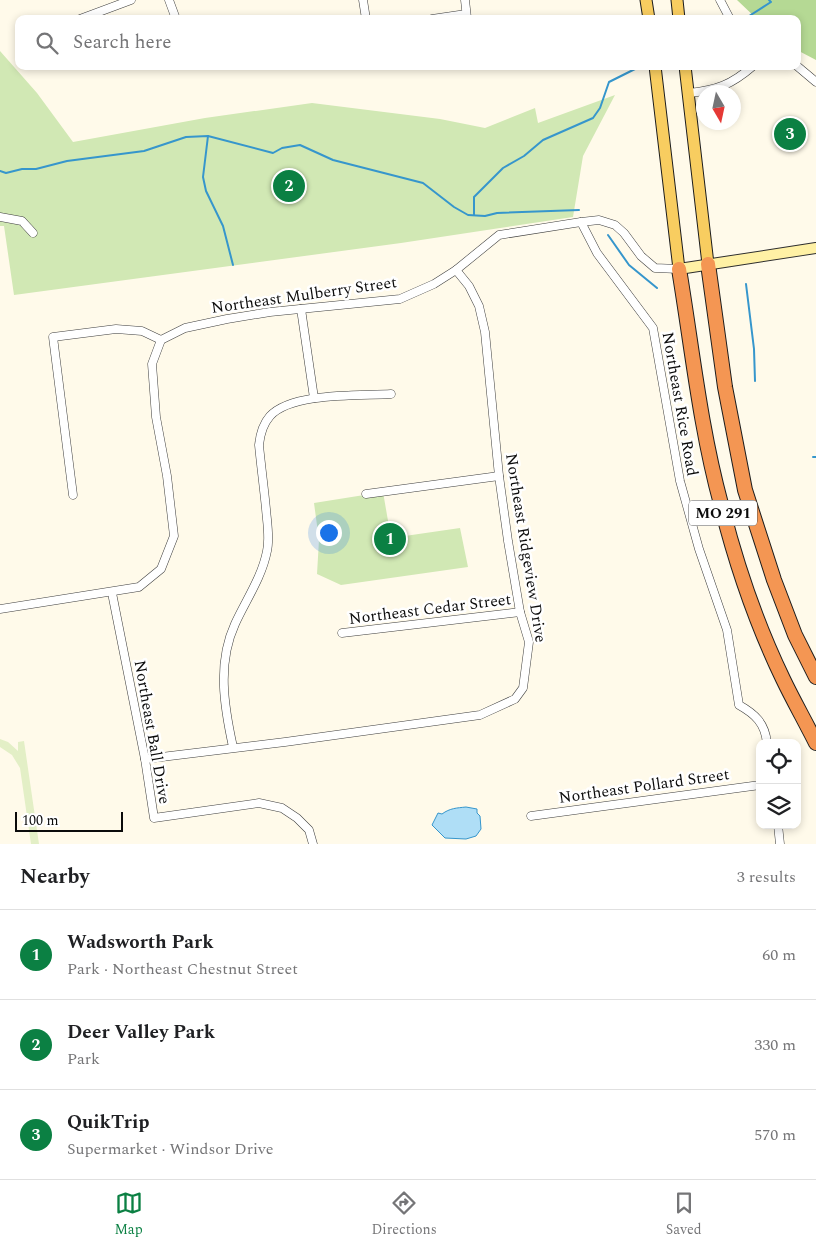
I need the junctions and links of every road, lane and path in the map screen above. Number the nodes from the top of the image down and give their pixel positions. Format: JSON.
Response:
{"nodes":[{"id":1,"x":130,"y":0,"type":"edge"},
{"id":2,"x":169,"y":0,"type":"edge"},
{"id":3,"x":363,"y":0,"type":"edge"},
{"id":4,"x":465,"y":0,"type":"edge"},
{"id":5,"x":646,"y":0,"type":"edge"},
{"id":6,"x":677,"y":0,"type":"edge"},
{"id":7,"x":720,"y":0,"type":"edge"},
{"id":8,"x":91,"y":15,"type":"edge"},
{"id":9,"x":175,"y":15,"type":"edge"},
{"id":10,"x":365,"y":15,"type":"edge"},
{"id":11,"x":467,"y":15,"type":"edge"},
{"id":12,"x":648,"y":15,"type":"edge"},
{"id":13,"x":679,"y":15,"type":"edge"},
{"id":14,"x":728,"y":15,"type":"edge"},
{"id":15,"x":801,"y":69,"type":"edge"},
{"id":16,"x":655,"y":70,"type":"edge"},
{"id":17,"x":686,"y":70,"type":"edge"},
{"id":18,"x":748,"y":70,"type":"edge"},
{"id":19,"x":816,"y":82,"type":"edge"},
{"id":20,"x":689,"y":93,"type":"junction"},
{"id":21,"x":0,"y":217,"type":"edge"},
{"id":22,"x":582,"y":222,"type":"junction"},
{"id":23,"x":33,"y":233,"type":"dead end"},
{"id":24,"x":816,"y":248,"type":"edge"},
{"id":25,"x":708,"y":264,"type":"junction"},
{"id":26,"x":679,"y":269,"type":"junction"},
{"id":27,"x":456,"y":270,"type":"junction"},
{"id":28,"x":301,"y":309,"type":"junction"},
{"id":29,"x":161,"y":340,"type":"junction"},
{"id":30,"x":391,"y":394,"type":"dead end"},
{"id":31,"x":314,"y":398,"type":"junction"},
{"id":32,"x":499,"y":476,"type":"junction"},
{"id":33,"x":366,"y":494,"type":"dead end"},
{"id":34,"x":73,"y":495,"type":"dead end"},
{"id":35,"x":112,"y":593,"type":"junction"},
{"id":36,"x":0,"y":609,"type":"edge"},
{"id":37,"x":520,"y":612,"type":"junction"},
{"id":38,"x":342,"y":633,"type":"dead end"},
{"id":39,"x":816,"y":677,"type":"edge"},
{"id":40,"x":767,"y":739,"type":"edge"},
{"id":41,"x":816,"y":743,"type":"edge"},
{"id":42,"x":233,"y":747,"type":"junction"},
{"id":43,"x":145,"y":759,"type":"junction"},
{"id":44,"x":756,"y":786,"type":"edge"},
{"id":45,"x":531,"y":816,"type":"dead end"},
{"id":46,"x":778,"y":829,"type":"edge"},
{"id":47,"x":313,"y":844,"type":"edge"},
{"id":48,"x":780,"y":844,"type":"edge"}],
"edges":[{"from":1,"to":8,"type":"street"},
{"from":2,"to":9,"type":"street"},
{"from":3,"to":10,"type":"street"},
{"from":4,"to":11,"type":"street"},
{"from":5,"to":12,"type":"main road"},
{"from":6,"to":13,"type":"main road"},
{"from":7,"to":14,"type":"street"},
{"from":15,"to":19,"type":"street"},
{"from":16,"to":26,"type":"main road","number":"MO 291"},
{"from":17,"to":20,"type":"main road","number":"MO 291"},
{"from":18,"to":20,"type":"street"},
{"from":20,"to":25,"type":"main road","number":"MO 291"},
{"from":21,"to":23,"type":"street"},
{"from":22,"to":26,"type":"street","name":"Northeast Mulberry Street"},
{"from":22,"to":27,"type":"street","name":"Northeast Mulberry Street"},
{"from":22,"to":40,"type":"street","name":"Northeast Rice Road"},
{"from":24,"to":25,"type":"street","name":"Northeast Mulberry Street"},
{"from":25,"to":26,"type":"street","name":"Northeast Mulberry Street"},
{"from":25,"to":39,"type":"highway","number":"MO 291"},
{"from":26,"to":41,"type":"highway","number":"MO 291"},
{"from":27,"to":28,"type":"street","name":"Northeast Mulberry Street"},
{"from":27,"to":32,"type":"street","name":"Northeast Ridgeview Drive"},
{"from":28,"to":29,"type":"street","name":"Northeast Mulberry Street"},
{"from":28,"to":31,"type":"street"},
{"from":29,"to":34,"type":"street"},
{"from":29,"to":35,"type":"street"},
{"from":30,"to":31,"type":"street"},
{"from":31,"to":42,"type":"street"},
{"from":32,"to":33,"type":"street"},
{"from":32,"to":37,"type":"street","name":"Northeast Ridgeview Drive"},
{"from":35,"to":36,"type":"street"},
{"from":35,"to":43,"type":"street","name":"Northeast Ball Drive"},
{"from":37,"to":38,"type":"street","name":"Northeast Cedar Street"},
{"from":37,"to":42,"type":"street","name":"Northeast Ridgeview Drive"},
{"from":42,"to":43,"type":"street","name":"Northeast Ridgeview Drive"},
{"from":43,"to":47,"type":"street","name":"Northeast Ball Drive"},
{"from":44,"to":45,"type":"street","name":"Northeast Pollard Street"},
{"from":46,"to":48,"type":"street"}]}
